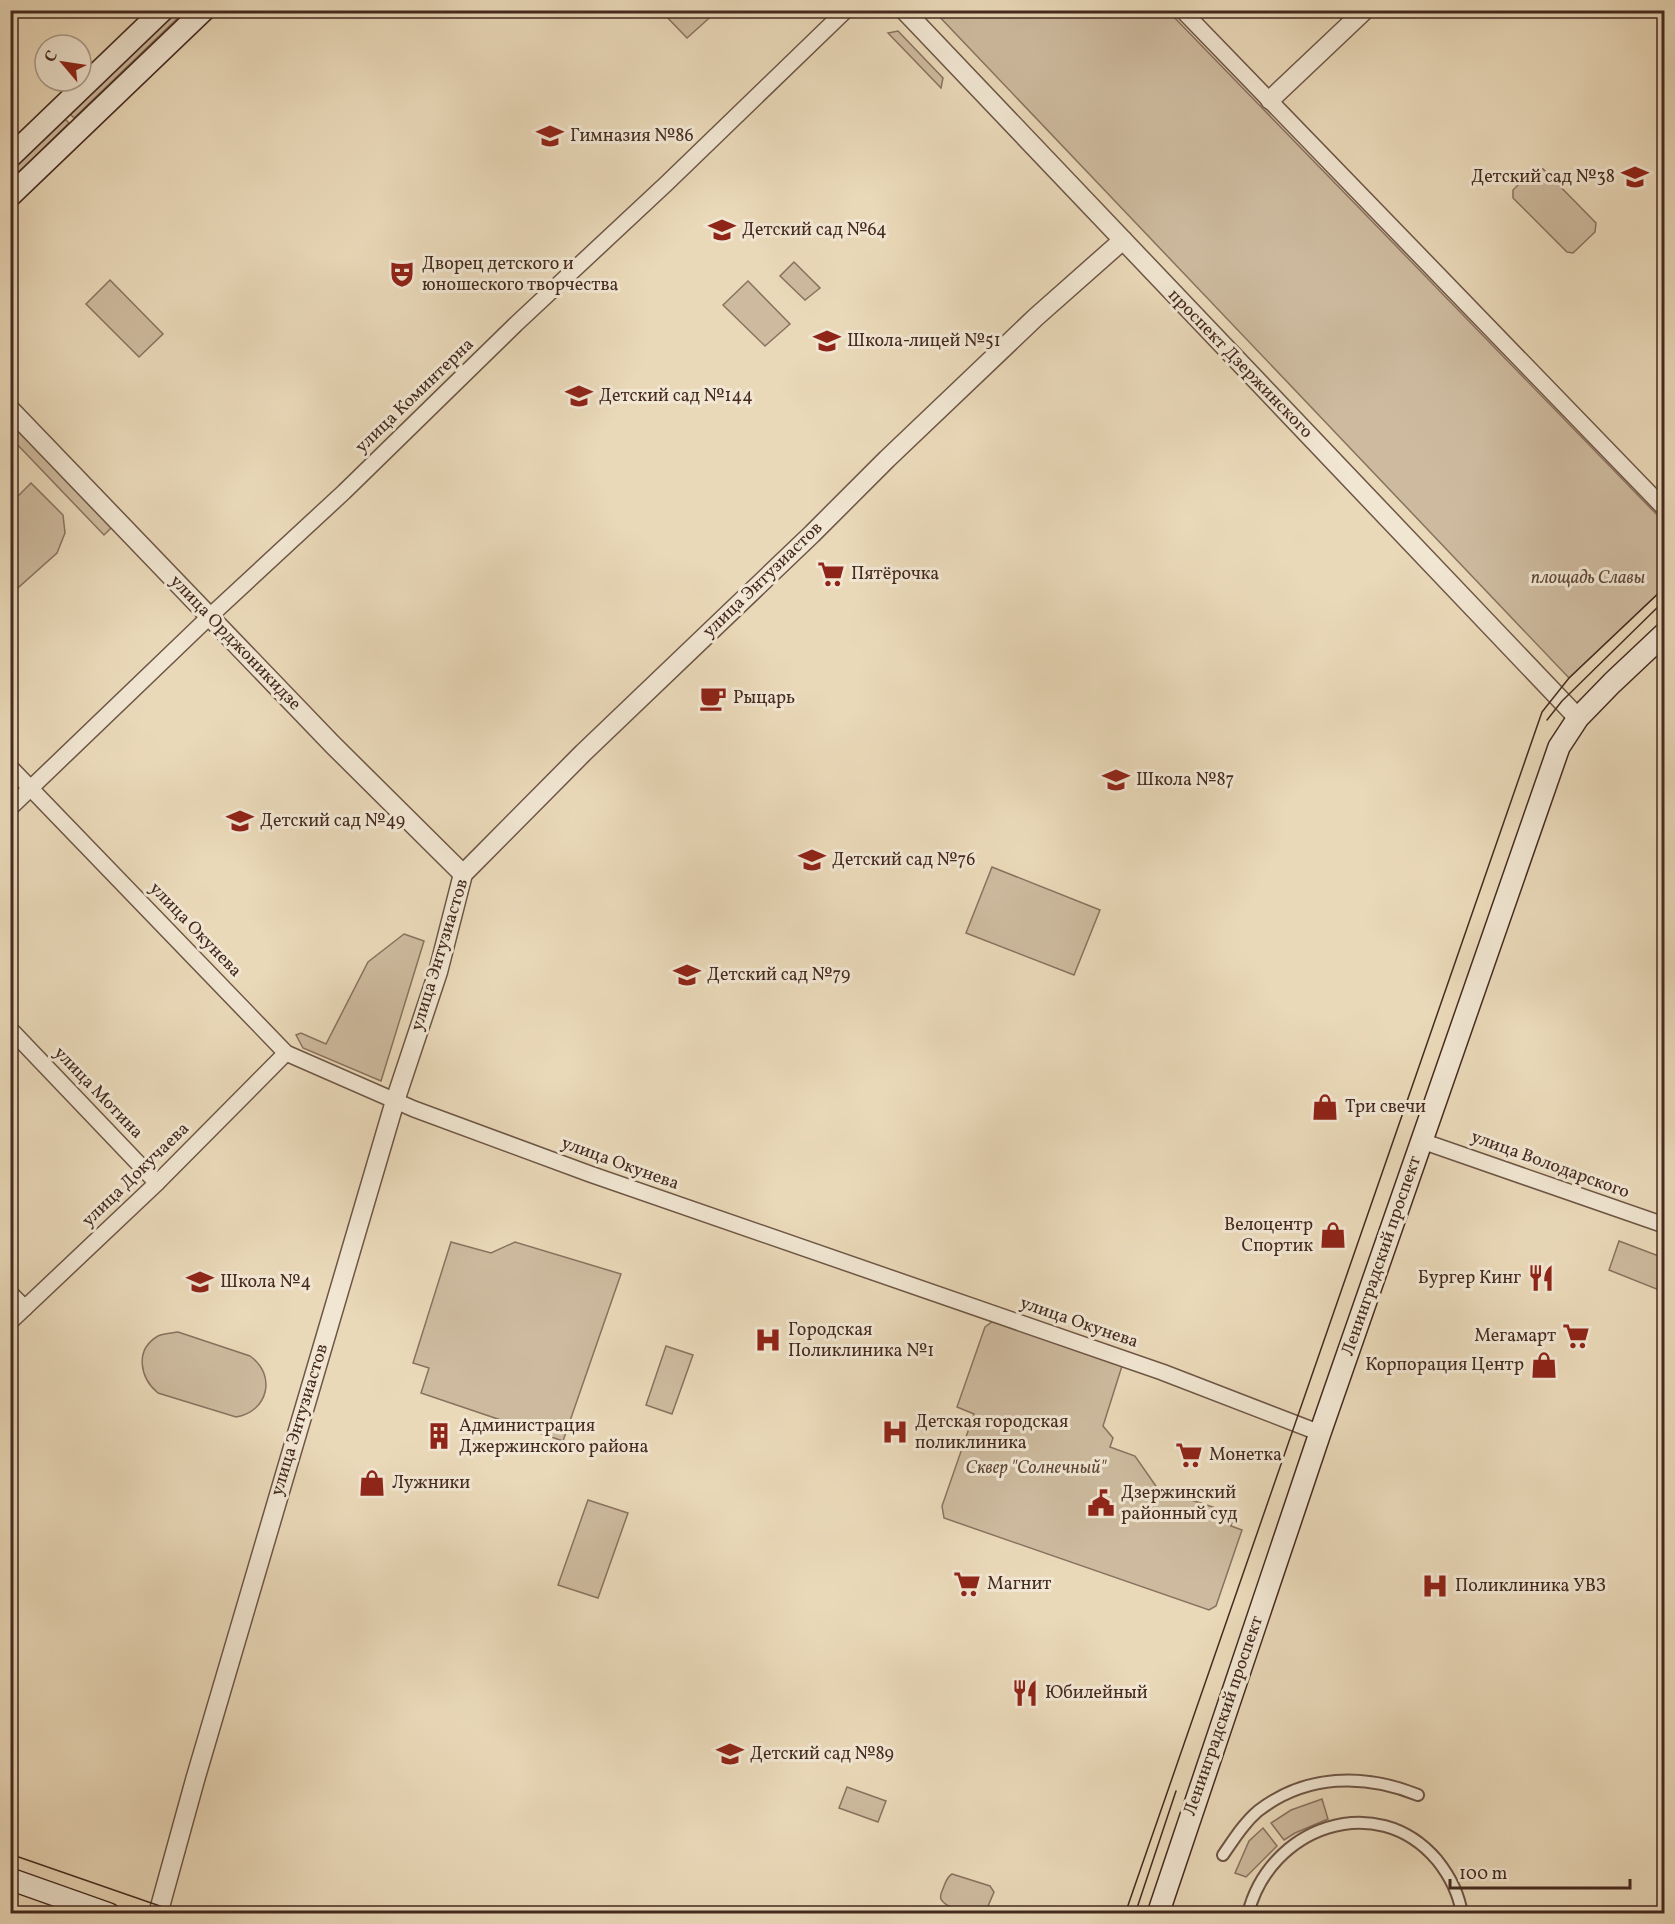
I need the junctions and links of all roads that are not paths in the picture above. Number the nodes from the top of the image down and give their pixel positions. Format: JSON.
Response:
{"nodes":[{"id":1,"x":163,"y":10,"type":"edge"},
{"id":2,"x":204,"y":10,"type":"edge"},
{"id":3,"x":846,"y":10,"type":"edge"},
{"id":4,"x":904,"y":10,"type":"edge"},
{"id":5,"x":1182,"y":10,"type":"edge"},
{"id":6,"x":1365,"y":10,"type":"edge"},
{"id":7,"x":1270,"y":100,"type":"junction"},
{"id":8,"x":10,"y":157,"type":"edge"},
{"id":9,"x":10,"y":196,"type":"edge"},
{"id":10,"x":1123,"y":240,"type":"junction"},
{"id":11,"x":10,"y":409,"type":"edge"},
{"id":12,"x":1665,"y":508,"type":"edge"},
{"id":13,"x":209,"y":617,"type":"junction"},
{"id":14,"x":1665,"y":634,"type":"edge"},
{"id":15,"x":1578,"y":718,"type":"junction"},
{"id":16,"x":10,"y":767,"type":"edge"},
{"id":17,"x":31,"y":788,"type":"junction"},
{"id":18,"x":10,"y":808,"type":"edge"},
{"id":19,"x":463,"y":874,"type":"junction"},
{"id":20,"x":10,"y":1029,"type":"edge"},
{"id":21,"x":285,"y":1053,"type":"junction"},
{"id":22,"x":394,"y":1101,"type":"junction"},
{"id":23,"x":1422,"y":1141,"type":"junction"},
{"id":24,"x":158,"y":1183,"type":"junction"},
{"id":25,"x":1665,"y":1225,"type":"edge"},
{"id":26,"x":10,"y":1293,"type":"edge"},
{"id":27,"x":25,"y":1308,"type":"junction"},
{"id":28,"x":10,"y":1322,"type":"edge"},
{"id":29,"x":1320,"y":1433,"type":"junction"},
{"id":30,"x":1418,"y":1795,"type":"dead end"},
{"id":31,"x":1224,"y":1855,"type":"dead end"},
{"id":32,"x":10,"y":1879,"type":"edge"},
{"id":33,"x":109,"y":1914,"type":"edge"},
{"id":34,"x":158,"y":1914,"type":"edge"},
{"id":35,"x":1158,"y":1914,"type":"edge"},
{"id":36,"x":1248,"y":1914,"type":"edge"},
{"id":37,"x":1462,"y":1914,"type":"edge"}],
"edges":[{"from":1,"to":8,"type":"main road"},
{"from":2,"to":9,"type":"main road"},
{"from":3,"to":13,"type":"street","name":"улица Коминтерна"},
{"from":4,"to":10,"type":"street","name":"проспект Дзержинского"},
{"from":5,"to":7,"type":"street"},
{"from":6,"to":7,"type":"street"},
{"from":7,"to":12,"type":"street"},
{"from":10,"to":15,"type":"street","name":"проспект Дзержинского"},
{"from":10,"to":19,"type":"street","name":"улица Энтузиастов"},
{"from":11,"to":13,"type":"street","name":"улица Орджоникидзе"},
{"from":13,"to":17,"type":"street","name":"улица Коминтерна"},
{"from":13,"to":19,"type":"street","name":"улица Орджоникидзе"},
{"from":14,"to":15,"type":"main road","name":"Ленинградский проспект"},
{"from":15,"to":23,"type":"main road","name":"Ленинградский проспект"},
{"from":16,"to":17,"type":"street","name":"улица Окунева"},
{"from":17,"to":18,"type":"street","name":"улица Коминтерна"},
{"from":17,"to":21,"type":"street","name":"улица Окунева"},
{"from":19,"to":22,"type":"street","name":"улица Энтузиастов"},
{"from":20,"to":24,"type":"street","name":"улица Мотина"},
{"from":21,"to":22,"type":"street","name":"улица Окунева"},
{"from":21,"to":24,"type":"street","name":"улица Докучаева"},
{"from":22,"to":29,"type":"street","name":"улица Окунева"},
{"from":22,"to":34,"type":"street","name":"улица Энтузиастов"},
{"from":23,"to":25,"type":"street","name":"улица Володарского"},
{"from":23,"to":29,"type":"main road","name":"Ленинградский проспект"},
{"from":24,"to":27,"type":"street","name":"улица Докучаева"},
{"from":26,"to":27,"type":"street"},
{"from":27,"to":28,"type":"street","name":"улица Докучаева"},
{"from":29,"to":35,"type":"main road","name":"Ленинградский проспект"},
{"from":30,"to":31,"type":"street"},
{"from":32,"to":33,"type":"main road"},
{"from":36,"to":37,"type":"street"}]}
